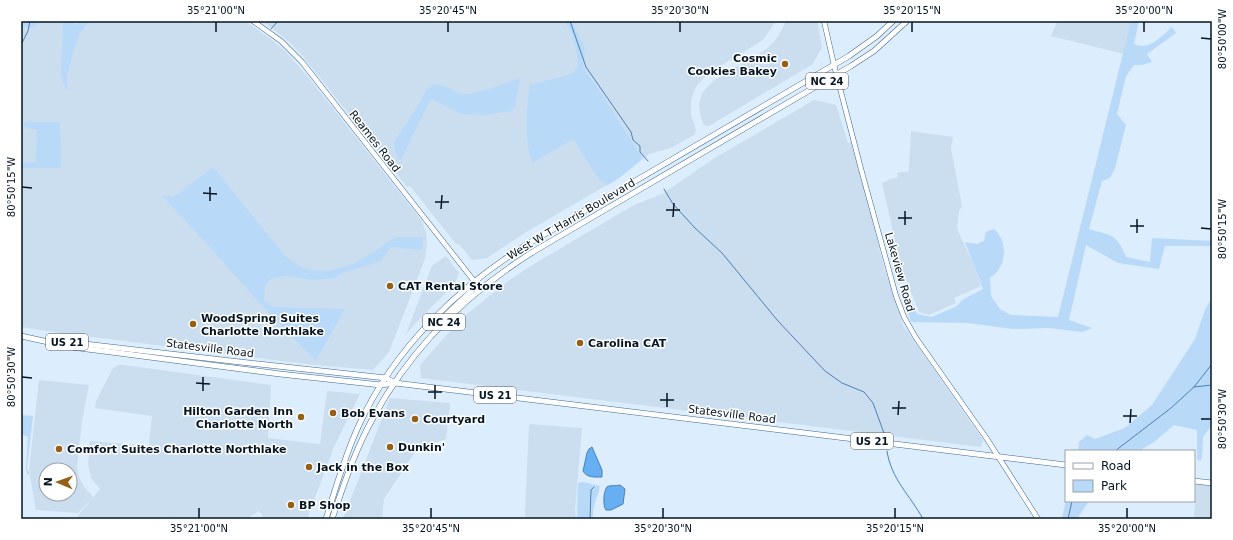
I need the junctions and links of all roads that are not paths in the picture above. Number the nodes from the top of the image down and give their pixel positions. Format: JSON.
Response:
{"nodes":[{"id":1,"x":253,"y":21,"type":"edge"},
{"id":2,"x":824,"y":21,"type":"edge"},
{"id":3,"x":893,"y":21,"type":"edge"},
{"id":4,"x":907,"y":21,"type":"edge"},
{"id":5,"x":834,"y":65,"type":"junction"},
{"id":6,"x":837,"y":75,"type":"junction"},
{"id":7,"x":474,"y":281,"type":"junction"},
{"id":8,"x":22,"y":336,"type":"edge"},
{"id":9,"x":428,"y":339,"type":"junction"},
{"id":10,"x":241,"y":362,"type":"junction"},
{"id":11,"x":254,"y":364,"type":"junction"},
{"id":12,"x":224,"y":367,"type":"junction"},
{"id":13,"x":232,"y":368,"type":"junction"},
{"id":14,"x":386,"y":378,"type":"junction"},
{"id":15,"x":395,"y":383,"type":"junction"},
{"id":16,"x":381,"y":385,"type":"junction"},
{"id":17,"x":997,"y":456,"type":"junction"},
{"id":18,"x":1065,"y":465,"type":"edge"},
{"id":19,"x":1195,"y":481,"type":"edge"},
{"id":20,"x":1212,"y":483,"type":"edge"},
{"id":21,"x":326,"y":519,"type":"edge"},
{"id":22,"x":332,"y":519,"type":"edge"},
{"id":23,"x":1038,"y":519,"type":"edge"}],
"edges":[{"from":1,"to":7,"type":"main road","name":"Reames Road"},
{"from":2,"to":5,"type":"main road","name":"Lakeview Road"},
{"from":3,"to":5,"type":"main road","name":"West W T Harris Boulevard","number":"NC 24"},
{"from":4,"to":6,"type":"main road","name":"West W T Harris Boulevard","number":"NC 24"},
{"from":5,"to":6,"type":"main road","name":"Lakeview Road"},
{"from":5,"to":7,"type":"main road","name":"West W T Harris Boulevard","number":"NC 24"},
{"from":6,"to":9,"type":"main road","name":"West W T Harris Boulevard","number":"NC 24"},
{"from":6,"to":17,"type":"main road","name":"Lakeview Road"},
{"from":7,"to":9,"type":"main road"},
{"from":7,"to":14,"type":"main road","name":"West W T Harris Boulevard","number":"NC 24"},
{"from":8,"to":10,"type":"main road","name":"Statesville Road","number":"US 21"},
{"from":8,"to":12,"type":"main road","name":"Statesville Road","number":"US 21"},
{"from":9,"to":15,"type":"main road","name":"West W T Harris Boulevard","number":"NC 24"},
{"from":10,"to":11,"type":"main road","name":"Statesville Road","number":"US 21"},
{"from":10,"to":12,"type":"main road"},
{"from":11,"to":13,"type":"main road"},
{"from":11,"to":14,"type":"main road","name":"Statesville Road","number":"US 21"},
{"from":12,"to":13,"type":"main road","name":"Statesville Road","number":"US 21"},
{"from":13,"to":16,"type":"main road","name":"Statesville Road","number":"US 21"},
{"from":14,"to":15,"type":"main road","name":"Statesville Road","number":"US 21"},
{"from":14,"to":16,"type":"main road","name":"West W T Harris Boulevard","number":"NC 24"},
{"from":15,"to":16,"type":"main road","name":"Statesville Road","number":"US 21"},
{"from":15,"to":17,"type":"main road","name":"Statesville Road","number":"US 21"},
{"from":15,"to":22,"type":"main road","name":"West W T Harris Boulevard","number":"NC 24"},
{"from":16,"to":21,"type":"main road","name":"West W T Harris Boulevard","number":"NC 24"},
{"from":17,"to":18,"type":"main road","name":"Statesville Road","number":"US 21"},
{"from":17,"to":23,"type":"main road","name":"Lakeview Road"},
{"from":19,"to":20,"type":"main road"}]}
